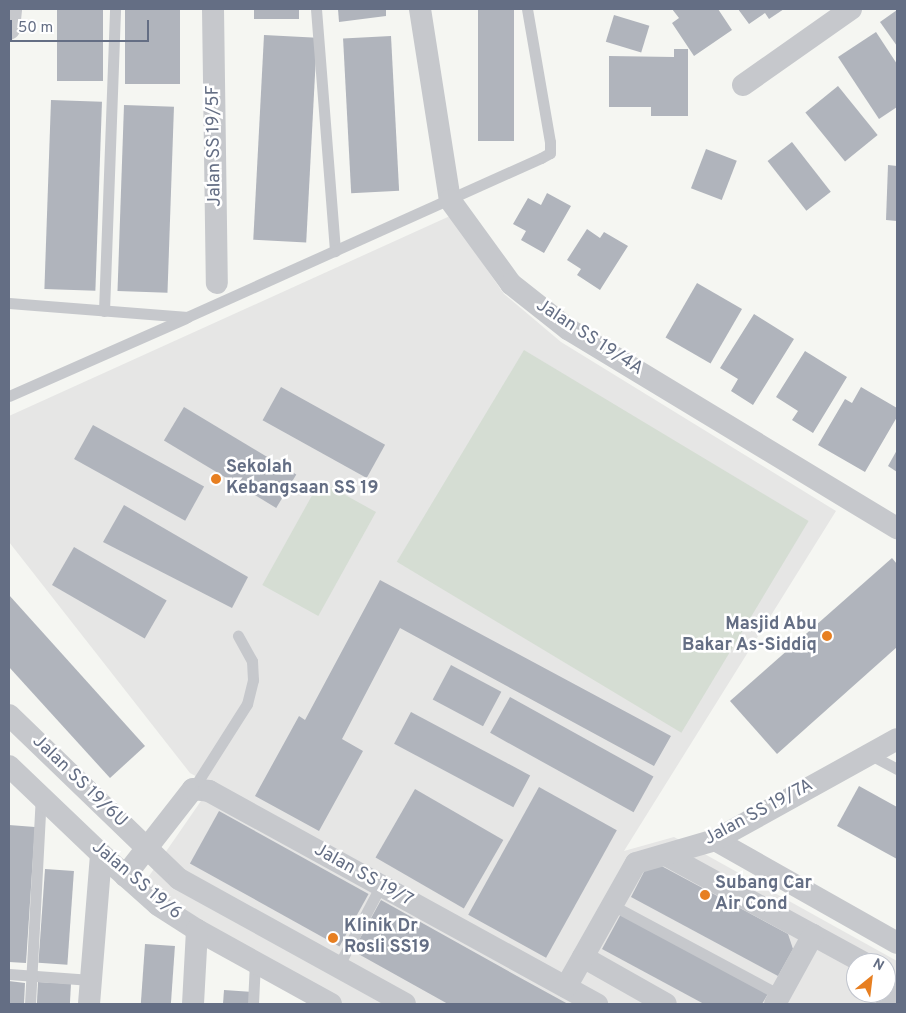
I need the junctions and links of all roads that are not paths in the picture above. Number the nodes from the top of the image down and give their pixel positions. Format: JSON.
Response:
{"nodes":[{"id":1,"x":11,"y":9,"type":"edge"},
{"id":2,"x":115,"y":9,"type":"edge"},
{"id":3,"x":213,"y":9,"type":"edge"},
{"id":4,"x":316,"y":9,"type":"edge"},
{"id":5,"x":420,"y":9,"type":"edge"},
{"id":6,"x":527,"y":9,"type":"edge"},
{"id":7,"x":851,"y":9,"type":"edge"},
{"id":8,"x":9,"y":29,"type":"edge"},
{"id":9,"x":743,"y":85,"type":"dead end"},
{"id":10,"x":450,"y":200,"type":"junction"},
{"id":11,"x":335,"y":251,"type":"junction"},
{"id":12,"x":217,"y":283,"type":"dead end"},
{"id":13,"x":9,"y":303,"type":"edge"},
{"id":14,"x":104,"y":311,"type":"junction"},
{"id":15,"x":187,"y":317,"type":"junction"},
{"id":16,"x":9,"y":396,"type":"edge"},
{"id":17,"x":897,"y":528,"type":"edge"},
{"id":18,"x":238,"y":636,"type":"dead end"},
{"id":19,"x":9,"y":715,"type":"edge"},
{"id":20,"x":897,"y":739,"type":"edge"},
{"id":21,"x":869,"y":754,"type":"junction"},
{"id":22,"x":9,"y":766,"type":"edge"},
{"id":23,"x":897,"y":769,"type":"edge"},
{"id":24,"x":193,"y":789,"type":"junction"},
{"id":25,"x":41,"y":797,"type":"junction"},
{"id":26,"x":715,"y":840,"type":"junction"},
{"id":27,"x":148,"y":848,"type":"junction"},
{"id":28,"x":101,"y":854,"type":"junction"},
{"id":29,"x":666,"y":855,"type":"junction"},
{"id":30,"x":125,"y":876,"type":"junction"},
{"id":31,"x":381,"y":885,"type":"junction"},
{"id":32,"x":612,"y":905,"type":"junction"},
{"id":33,"x":197,"y":930,"type":"junction"},
{"id":34,"x":813,"y":935,"type":"junction"},
{"id":35,"x":897,"y":943,"type":"edge"},
{"id":36,"x":846,"y":953,"type":"edge"},
{"id":37,"x":583,"y":958,"type":"junction"},
{"id":38,"x":255,"y":962,"type":"junction"},
{"id":39,"x":338,"y":967,"type":"junction"},
{"id":40,"x":9,"y":974,"type":"edge"},
{"id":41,"x":31,"y":976,"type":"junction"},
{"id":42,"x":91,"y":980,"type":"junction"},
{"id":43,"x":897,"y":983,"type":"edge"},
{"id":44,"x":566,"y":987,"type":"junction"},
{"id":45,"x":310,"y":999,"type":"edge"},
{"id":46,"x":777,"y":1000,"type":"edge"},
{"id":47,"x":30,"y":1004,"type":"edge"},
{"id":48,"x":89,"y":1004,"type":"edge"},
{"id":49,"x":193,"y":1004,"type":"edge"},
{"id":50,"x":253,"y":1004,"type":"edge"},
{"id":51,"x":331,"y":1004,"type":"edge"},
{"id":52,"x":405,"y":1004,"type":"edge"},
{"id":53,"x":597,"y":1004,"type":"edge"},
{"id":54,"x":666,"y":1004,"type":"edge"},
{"id":55,"x":887,"y":1004,"type":"edge"}],
"edges":[{"from":1,"to":8,"type":"street"},
{"from":2,"to":14,"type":"lane"},
{"from":3,"to":12,"type":"street","name":"Jalan SS 19/5F"},
{"from":4,"to":11,"type":"lane"},
{"from":5,"to":10,"type":"street","name":"Jalan SS 19/4A"},
{"from":6,"to":10,"type":"lane"},
{"from":7,"to":9,"type":"street"},
{"from":10,"to":11,"type":"lane"},
{"from":10,"to":17,"type":"street","name":"Jalan SS 19/4A"},
{"from":11,"to":15,"type":"lane"},
{"from":13,"to":14,"type":"lane"},
{"from":14,"to":15,"type":"lane"},
{"from":15,"to":16,"type":"lane"},
{"from":18,"to":24,"type":"lane"},
{"from":19,"to":27,"type":"street","name":"Jalan SS 19/6U"},
{"from":20,"to":21,"type":"street","name":"Jalan SS 19/7A"},
{"from":21,"to":23,"type":"lane"},
{"from":21,"to":26,"type":"street","name":"Jalan SS 19/7A"},
{"from":22,"to":25,"type":"street","name":"Jalan SS 19/6"},
{"from":24,"to":27,"type":"street"},
{"from":24,"to":31,"type":"street","name":"Jalan SS 19/7"},
{"from":25,"to":28,"type":"street","name":"Jalan SS 19/6"},
{"from":25,"to":41,"type":"lane"},
{"from":26,"to":29,"type":"street","name":"Jalan SS 19/7A"},
{"from":26,"to":35,"type":"street"},
{"from":27,"to":30,"type":"street"},
{"from":27,"to":39,"type":"street"},
{"from":28,"to":30,"type":"street","name":"Jalan SS 19/6"},
{"from":28,"to":42,"type":"street"},
{"from":29,"to":32,"type":"street","name":"Jalan SS 19/7A"},
{"from":29,"to":34,"type":"street"},
{"from":30,"to":33,"type":"street","name":"Jalan SS 19/6"},
{"from":31,"to":39,"type":"lane"},
{"from":31,"to":44,"type":"street","name":"Jalan SS 19/7"},
{"from":32,"to":37,"type":"street","name":"Jalan SS 19/7A"},
{"from":32,"to":46,"type":"lane"},
{"from":33,"to":38,"type":"street","name":"Jalan SS 19/6"},
{"from":33,"to":49,"type":"street"},
{"from":34,"to":36,"type":"street"},
{"from":34,"to":46,"type":"street"},
{"from":37,"to":44,"type":"street","name":"Jalan SS 19/7A"},
{"from":37,"to":54,"type":"street"},
{"from":38,"to":45,"type":"street","name":"Jalan SS 19/6"},
{"from":38,"to":50,"type":"lane"},
{"from":39,"to":52,"type":"street"},
{"from":40,"to":41,"type":"lane"},
{"from":41,"to":42,"type":"lane"},
{"from":41,"to":47,"type":"lane"},
{"from":42,"to":48,"type":"street"},
{"from":43,"to":55,"type":"street"},
{"from":44,"to":53,"type":"street","name":"Jalan SS 19/7"},
{"from":45,"to":51,"type":"street","name":"Jalan SS 19/6"}]}
